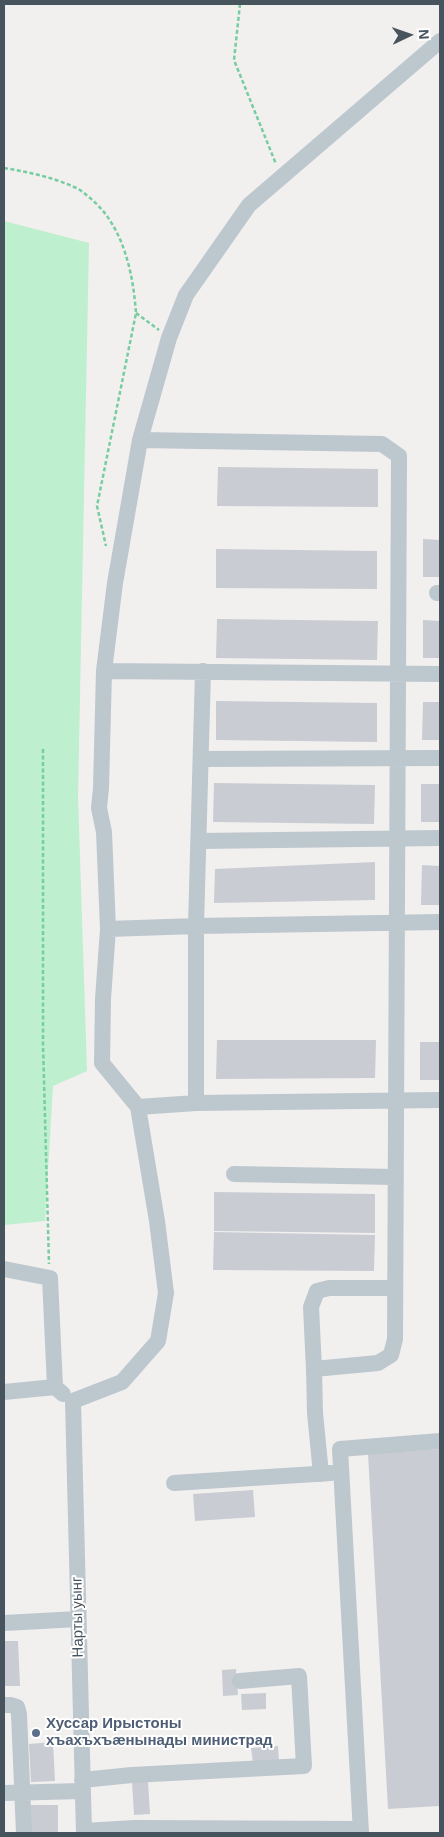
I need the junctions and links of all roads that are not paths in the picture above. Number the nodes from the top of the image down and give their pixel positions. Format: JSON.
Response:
{"nodes":[{"id":1,"x":440,"y":41,"type":"edge"},
{"id":2,"x":140,"y":440,"type":"junction"},
{"id":3,"x":104,"y":671,"type":"junction"},
{"id":4,"x":203,"y":671,"type":"junction"},
{"id":5,"x":399,"y":673,"type":"junction"},
{"id":6,"x":440,"y":674,"type":"edge"},
{"id":7,"x":398,"y":758,"type":"junction"},
{"id":8,"x":440,"y":758,"type":"edge"},
{"id":9,"x":201,"y":760,"type":"junction"},
{"id":10,"x":397,"y":838,"type":"junction"},
{"id":11,"x":440,"y":838,"type":"edge"},
{"id":12,"x":199,"y":841,"type":"junction"},
{"id":13,"x":440,"y":922,"type":"edge"},
{"id":14,"x":397,"y":923,"type":"junction"},
{"id":15,"x":196,"y":926,"type":"junction"},
{"id":16,"x":108,"y":929,"type":"junction"},
{"id":17,"x":396,"y":1100,"type":"junction"},
{"id":18,"x":440,"y":1100,"type":"edge"},
{"id":19,"x":196,"y":1103,"type":"junction"},
{"id":20,"x":138,"y":1108,"type":"junction"},
{"id":21,"x":234,"y":1174,"type":"dead end"},
{"id":22,"x":394,"y":1177,"type":"junction"},
{"id":23,"x":4,"y":1269,"type":"edge"},
{"id":24,"x":394,"y":1288,"type":"junction"},
{"id":25,"x":314,"y":1369,"type":"junction"},
{"id":26,"x":55,"y":1387,"type":"junction"},
{"id":27,"x":4,"y":1392,"type":"edge"},
{"id":28,"x":73,"y":1401,"type":"junction"},
{"id":29,"x":440,"y":1441,"type":"edge"},
{"id":30,"x":341,"y":1473,"type":"junction"},
{"id":31,"x":321,"y":1474,"type":"junction"},
{"id":32,"x":174,"y":1483,"type":"dead end"},
{"id":33,"x":78,"y":1619,"type":"junction"},
{"id":34,"x":4,"y":1623,"type":"edge"},
{"id":35,"x":240,"y":1681,"type":"dead end"},
{"id":36,"x":4,"y":1705,"type":"edge"},
{"id":37,"x":82,"y":1786,"type":"junction"},
{"id":38,"x":22,"y":1792,"type":"junction"},
{"id":39,"x":4,"y":1793,"type":"edge"},
{"id":40,"x":361,"y":1831,"type":"edge"},
{"id":41,"x":84,"y":1832,"type":"edge"},
{"id":42,"x":24,"y":1833,"type":"edge"}],
"edges":[{"from":1,"to":2,"type":"street"},
{"from":2,"to":3,"type":"street"},
{"from":2,"to":5,"type":"street"},
{"from":3,"to":4,"type":"street"},
{"from":3,"to":16,"type":"street"},
{"from":4,"to":5,"type":"street"},
{"from":4,"to":9,"type":"street"},
{"from":5,"to":6,"type":"street"},
{"from":5,"to":7,"type":"street"},
{"from":7,"to":8,"type":"street"},
{"from":7,"to":9,"type":"street"},
{"from":7,"to":10,"type":"street"},
{"from":9,"to":12,"type":"street"},
{"from":10,"to":11,"type":"street"},
{"from":10,"to":12,"type":"street"},
{"from":10,"to":14,"type":"street"},
{"from":12,"to":15,"type":"street"},
{"from":13,"to":14,"type":"street"},
{"from":14,"to":15,"type":"street"},
{"from":14,"to":17,"type":"street"},
{"from":15,"to":16,"type":"street"},
{"from":15,"to":19,"type":"street"},
{"from":16,"to":20,"type":"street"},
{"from":17,"to":18,"type":"street"},
{"from":17,"to":19,"type":"street"},
{"from":17,"to":22,"type":"street"},
{"from":19,"to":20,"type":"street"},
{"from":20,"to":28,"type":"street"},
{"from":21,"to":22,"type":"street"},
{"from":22,"to":24,"type":"street"},
{"from":23,"to":26,"type":"street"},
{"from":24,"to":25,"type":"street"},
{"from":24,"to":25,"type":"street"},
{"from":25,"to":31,"type":"street"},
{"from":26,"to":27,"type":"street"},
{"from":26,"to":28,"type":"street"},
{"from":28,"to":33,"type":"street","name":"Нарты уынг"},
{"from":29,"to":30,"type":"street"},
{"from":30,"to":31,"type":"street"},
{"from":30,"to":40,"type":"street"},
{"from":31,"to":32,"type":"street"},
{"from":33,"to":34,"type":"street"},
{"from":33,"to":37,"type":"street","name":"Нарты уынг"},
{"from":35,"to":37,"type":"street"},
{"from":36,"to":38,"type":"street"},
{"from":37,"to":38,"type":"street"},
{"from":37,"to":41,"type":"street","name":"Нарты уынг"},
{"from":38,"to":39,"type":"street"},
{"from":38,"to":42,"type":"street"},
{"from":40,"to":41,"type":"street"}]}
